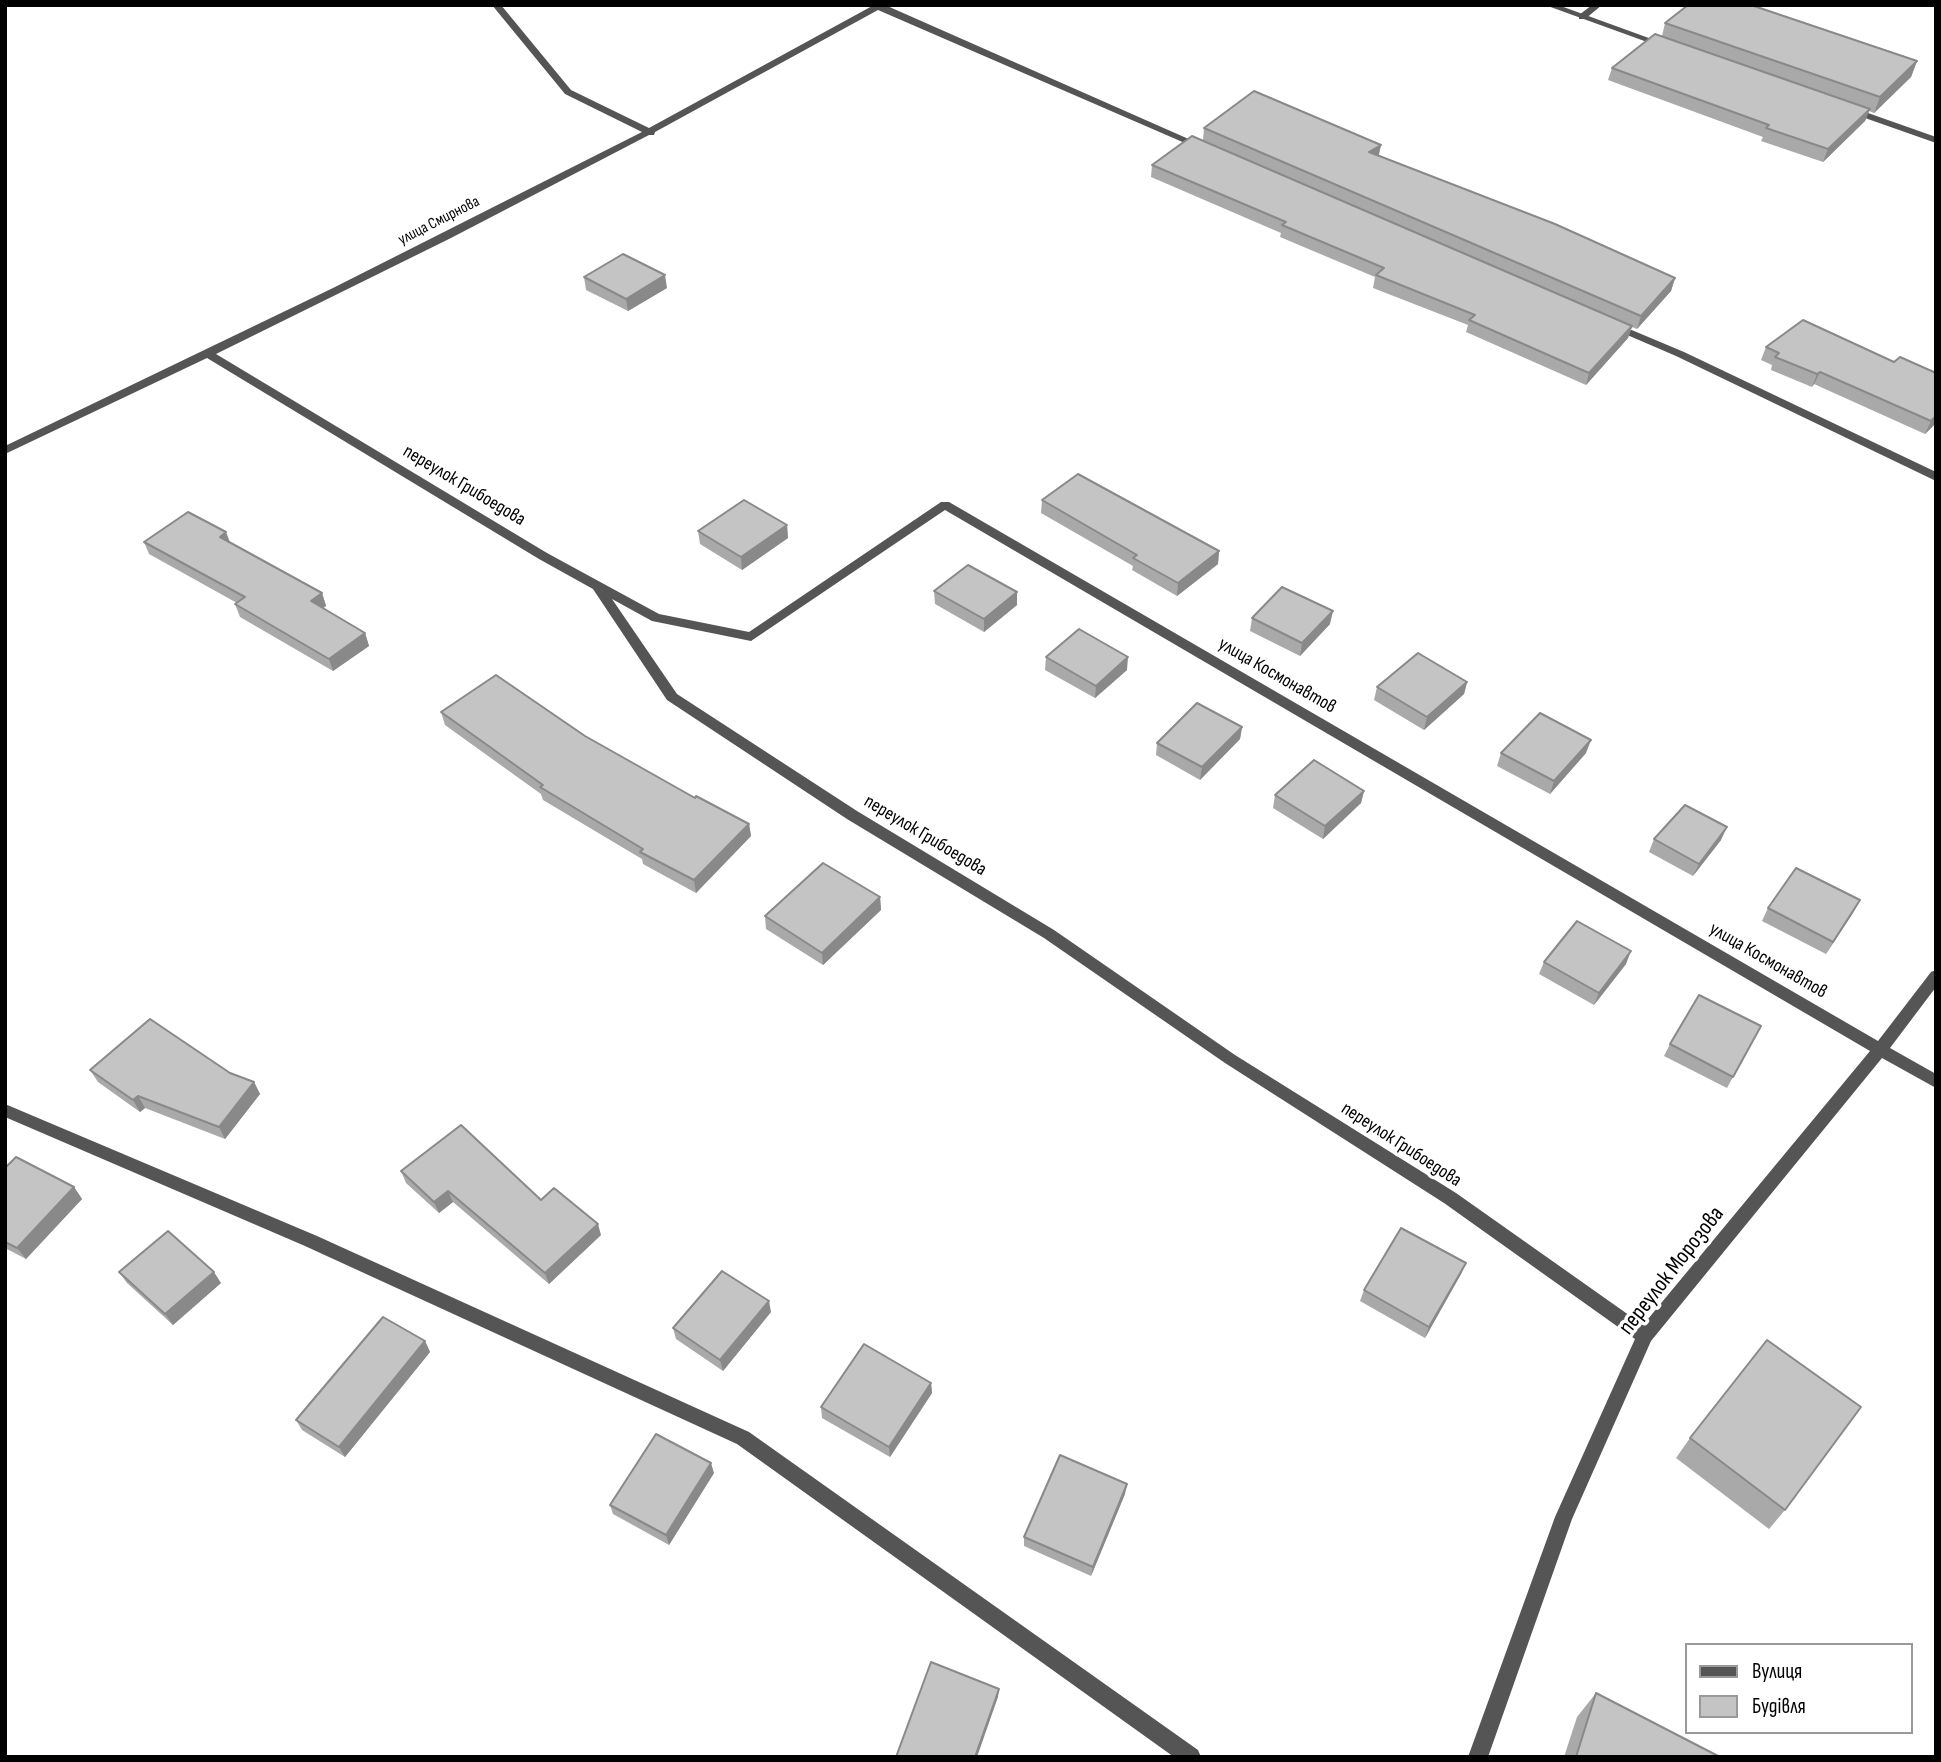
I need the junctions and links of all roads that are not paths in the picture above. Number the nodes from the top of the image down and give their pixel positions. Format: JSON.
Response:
{"nodes":[{"id":1,"x":496,"y":5,"type":"edge"},
{"id":2,"x":1549,"y":5,"type":"edge"},
{"id":3,"x":1598,"y":5,"type":"edge"},
{"id":4,"x":879,"y":6,"type":"edge"},
{"id":5,"x":1582,"y":17,"type":"junction"},
{"id":6,"x":1674,"y":49,"type":"edge"},
{"id":7,"x":1844,"y":108,"type":"edge"},
{"id":8,"x":651,"y":133,"type":"junction"},
{"id":9,"x":1936,"y":140,"type":"edge"},
{"id":10,"x":1209,"y":150,"type":"edge"},
{"id":11,"x":1604,"y":321,"type":"edge"},
{"id":12,"x":208,"y":354,"type":"junction"},
{"id":13,"x":5,"y":451,"type":"edge"},
{"id":14,"x":1936,"y":477,"type":"edge"},
{"id":15,"x":596,"y":585,"type":"junction"},
{"id":16,"x":1936,"y":976,"type":"edge"},
{"id":17,"x":1880,"y":1049,"type":"junction"},
{"id":18,"x":1936,"y":1082,"type":"edge"},
{"id":19,"x":5,"y":1110,"type":"edge"},
{"id":20,"x":1645,"y":1336,"type":"junction"},
{"id":21,"x":1191,"y":1757,"type":"edge"},
{"id":22,"x":1478,"y":1757,"type":"edge"}],
"edges":[{"from":1,"to":8,"type":"street"},
{"from":2,"to":5,"type":"street"},
{"from":3,"to":5,"type":"street"},
{"from":4,"to":8,"type":"street","name":"улица Смирнова"},
{"from":4,"to":10,"type":"street"},
{"from":5,"to":6,"type":"street"},
{"from":7,"to":9,"type":"street"},
{"from":8,"to":12,"type":"street","name":"улица Смирнова"},
{"from":11,"to":14,"type":"street"},
{"from":12,"to":13,"type":"street","name":"улица Смирнова"},
{"from":12,"to":15,"type":"street","name":"переулок Грибоедова"},
{"from":15,"to":17,"type":"street","name":"улица Космонавтов"},
{"from":15,"to":20,"type":"street","name":"переулок Грибоедова"},
{"from":16,"to":17,"type":"street","name":"переулок Морозова"},
{"from":17,"to":18,"type":"street","name":"улица Космонавтов"},
{"from":17,"to":20,"type":"street","name":"переулок Морозова"},
{"from":19,"to":21,"type":"street"},
{"from":20,"to":22,"type":"street","name":"переулок Морозова"}]}
